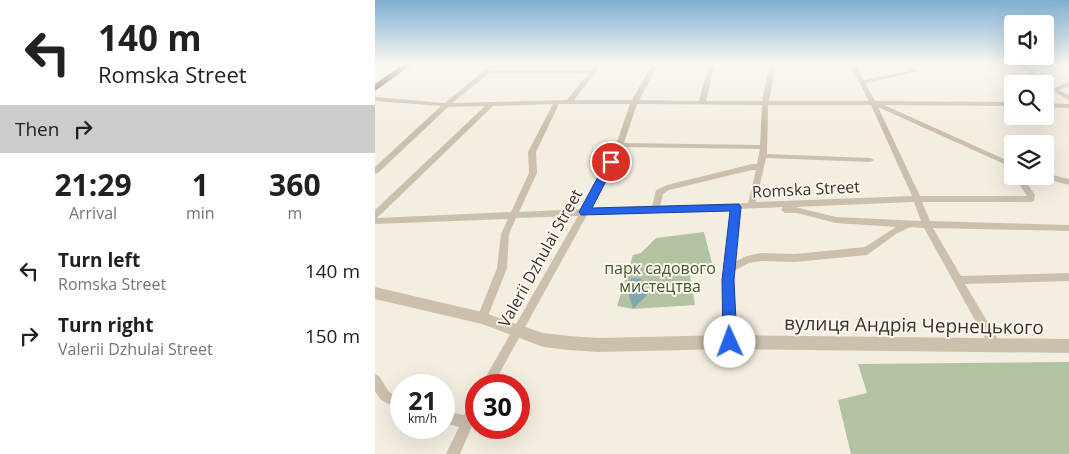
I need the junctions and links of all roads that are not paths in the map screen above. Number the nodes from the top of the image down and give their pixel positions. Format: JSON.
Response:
{"nodes":[{"id":1,"x":472,"y":84,"type":"edge"},
{"id":2,"x":583,"y":84,"type":"edge"},
{"id":3,"x":644,"y":84,"type":"edge"},
{"id":4,"x":707,"y":84,"type":"edge"},
{"id":5,"x":769,"y":84,"type":"edge"},
{"id":6,"x":863,"y":84,"type":"edge"},
{"id":7,"x":1069,"y":84,"type":"edge"},
{"id":8,"x":1054,"y":90,"type":"joint"},
{"id":9,"x":1069,"y":98,"type":"edge"},
{"id":10,"x":375,"y":100,"type":"edge"},
{"id":11,"x":557,"y":102,"type":"junction"},
{"id":12,"x":569,"y":102,"type":"junction"},
{"id":13,"x":634,"y":103,"type":"junction"},
{"id":14,"x":702,"y":103,"type":"junction"},
{"id":15,"x":873,"y":103,"type":"junction"},
{"id":16,"x":765,"y":104,"type":"junction"},
{"id":17,"x":1004,"y":104,"type":"edge"},
{"id":18,"x":446,"y":105,"type":"junction"},
{"id":19,"x":490,"y":105,"type":"junction"},
{"id":20,"x":1054,"y":105,"type":"edge"},
{"id":21,"x":1069,"y":106,"type":"edge"},
{"id":22,"x":620,"y":146,"type":"junction"},
{"id":23,"x":764,"y":147,"type":"junction"},
{"id":24,"x":763,"y":156,"type":"junction"},
{"id":25,"x":870,"y":160,"type":"dead end"},
{"id":26,"x":1004,"y":162,"type":"edge"},
{"id":27,"x":761,"y":167,"type":"junction"},
{"id":28,"x":375,"y":171,"type":"edge"},
{"id":29,"x":1054,"y":178,"type":"edge"},
{"id":30,"x":1069,"y":182,"type":"edge"},
{"id":31,"x":1024,"y":185,"type":"edge"},
{"id":32,"x":917,"y":198,"type":"junction"},
{"id":33,"x":763,"y":205,"type":"junction"},
{"id":34,"x":751,"y":206,"type":"junction"},
{"id":35,"x":735,"y":207,"type":"junction"},
{"id":36,"x":655,"y":210,"type":"junction"},
{"id":37,"x":585,"y":212,"type":"junction"},
{"id":38,"x":375,"y":215,"type":"edge"},
{"id":39,"x":513,"y":215,"type":"junction"},
{"id":40,"x":375,"y":221,"type":"edge"},
{"id":41,"x":909,"y":224,"type":"junction"},
{"id":42,"x":927,"y":226,"type":"junction"},
{"id":43,"x":1069,"y":228,"type":"edge"},
{"id":44,"x":729,"y":269,"type":"junction"},
{"id":45,"x":1069,"y":277,"type":"edge"},
{"id":46,"x":959,"y":280,"type":"junction"},
{"id":47,"x":376,"y":295,"type":"edge"},
{"id":48,"x":482,"y":318,"type":"junction"},
{"id":49,"x":518,"y":330,"type":"junction"},
{"id":50,"x":730,"y":342,"type":"junction"},
{"id":51,"x":995,"y":345,"type":"junction"},
{"id":52,"x":1069,"y":346,"type":"edge"},
{"id":53,"x":493,"y":374,"type":"edge"},
{"id":54,"x":375,"y":380,"type":"edge"},
{"id":55,"x":390,"y":398,"type":"edge"},
{"id":56,"x":465,"y":427,"type":"edge"},
{"id":57,"x":453,"y":454,"type":"edge"}],
"edges":[{"from":1,"to":18,"type":"street"},
{"from":2,"to":12,"type":"street"},
{"from":3,"to":13,"type":"street","name":"Valerii Dzhulai Street"},
{"from":4,"to":14,"type":"street"},
{"from":5,"to":16,"type":"street"},
{"from":6,"to":15,"type":"street"},
{"from":7,"to":8,"type":"street"},
{"from":8,"to":9,"type":"street"},
{"from":10,"to":18,"type":"street"},
{"from":11,"to":12,"type":"street"},
{"from":11,"to":19,"type":"street"},
{"from":11,"to":39,"type":"street"},
{"from":12,"to":13,"type":"street"},
{"from":13,"to":14,"type":"street"},
{"from":13,"to":22,"type":"street","name":"Valerii Dzhulai Street"},
{"from":14,"to":16,"type":"street"},
{"from":15,"to":16,"type":"street"},
{"from":15,"to":17,"type":"street"},
{"from":15,"to":26,"type":"street"},
{"from":15,"to":32,"type":"street"},
{"from":16,"to":23,"type":"street"},
{"from":18,"to":19,"type":"street"},
{"from":18,"to":28,"type":"street"},
{"from":19,"to":38,"type":"street"},
{"from":20,"to":21,"type":"street"},
{"from":22,"to":23,"type":"street"},
{"from":22,"to":37,"type":"street","name":"Valerii Dzhulai Street"},
{"from":23,"to":24,"type":"street"},
{"from":24,"to":25,"type":"street"},
{"from":24,"to":27,"type":"street"},
{"from":27,"to":34,"type":"street"},
{"from":27,"to":36,"type":"street"},
{"from":29,"to":30,"type":"street"},
{"from":31,"to":32,"type":"street","name":"Romska Street"},
{"from":32,"to":33,"type":"street","name":"Romska Street"},
{"from":32,"to":42,"type":"street"},
{"from":33,"to":34,"type":"street","name":"Romska Street"},
{"from":33,"to":41,"type":"street"},
{"from":34,"to":35,"type":"street","name":"Romska Street"},
{"from":35,"to":36,"type":"street","name":"Romska Street"},
{"from":35,"to":44,"type":"street"},
{"from":36,"to":37,"type":"street","name":"Romska Street"},
{"from":37,"to":39,"type":"street","name":"Romska Street"},
{"from":37,"to":49,"type":"street","name":"Valerii Dzhulai Street"},
{"from":39,"to":40,"type":"street","name":"Romska Street"},
{"from":39,"to":48,"type":"street"},
{"from":41,"to":42,"type":"street"},
{"from":41,"to":44,"type":"street"},
{"from":42,"to":43,"type":"street"},
{"from":42,"to":46,"type":"street"},
{"from":44,"to":50,"type":"street"},
{"from":45,"to":46,"type":"street"},
{"from":46,"to":51,"type":"street"},
{"from":47,"to":48,"type":"street","name":"вулиця Андрія Чернецького"},
{"from":48,"to":49,"type":"street","name":"вулиця Андрія Чернецького"},
{"from":49,"to":50,"type":"street","name":"вулиця Андрія Чернецького"},
{"from":49,"to":53,"type":"street","name":"Valerii Dzhulai Street"},
{"from":50,"to":51,"type":"street","name":"вулиця Андрія Чернецького"},
{"from":51,"to":52,"type":"street","name":"вулиця Андрія Чернецького"},
{"from":54,"to":55,"type":"street"},
{"from":56,"to":57,"type":"street"}]}
